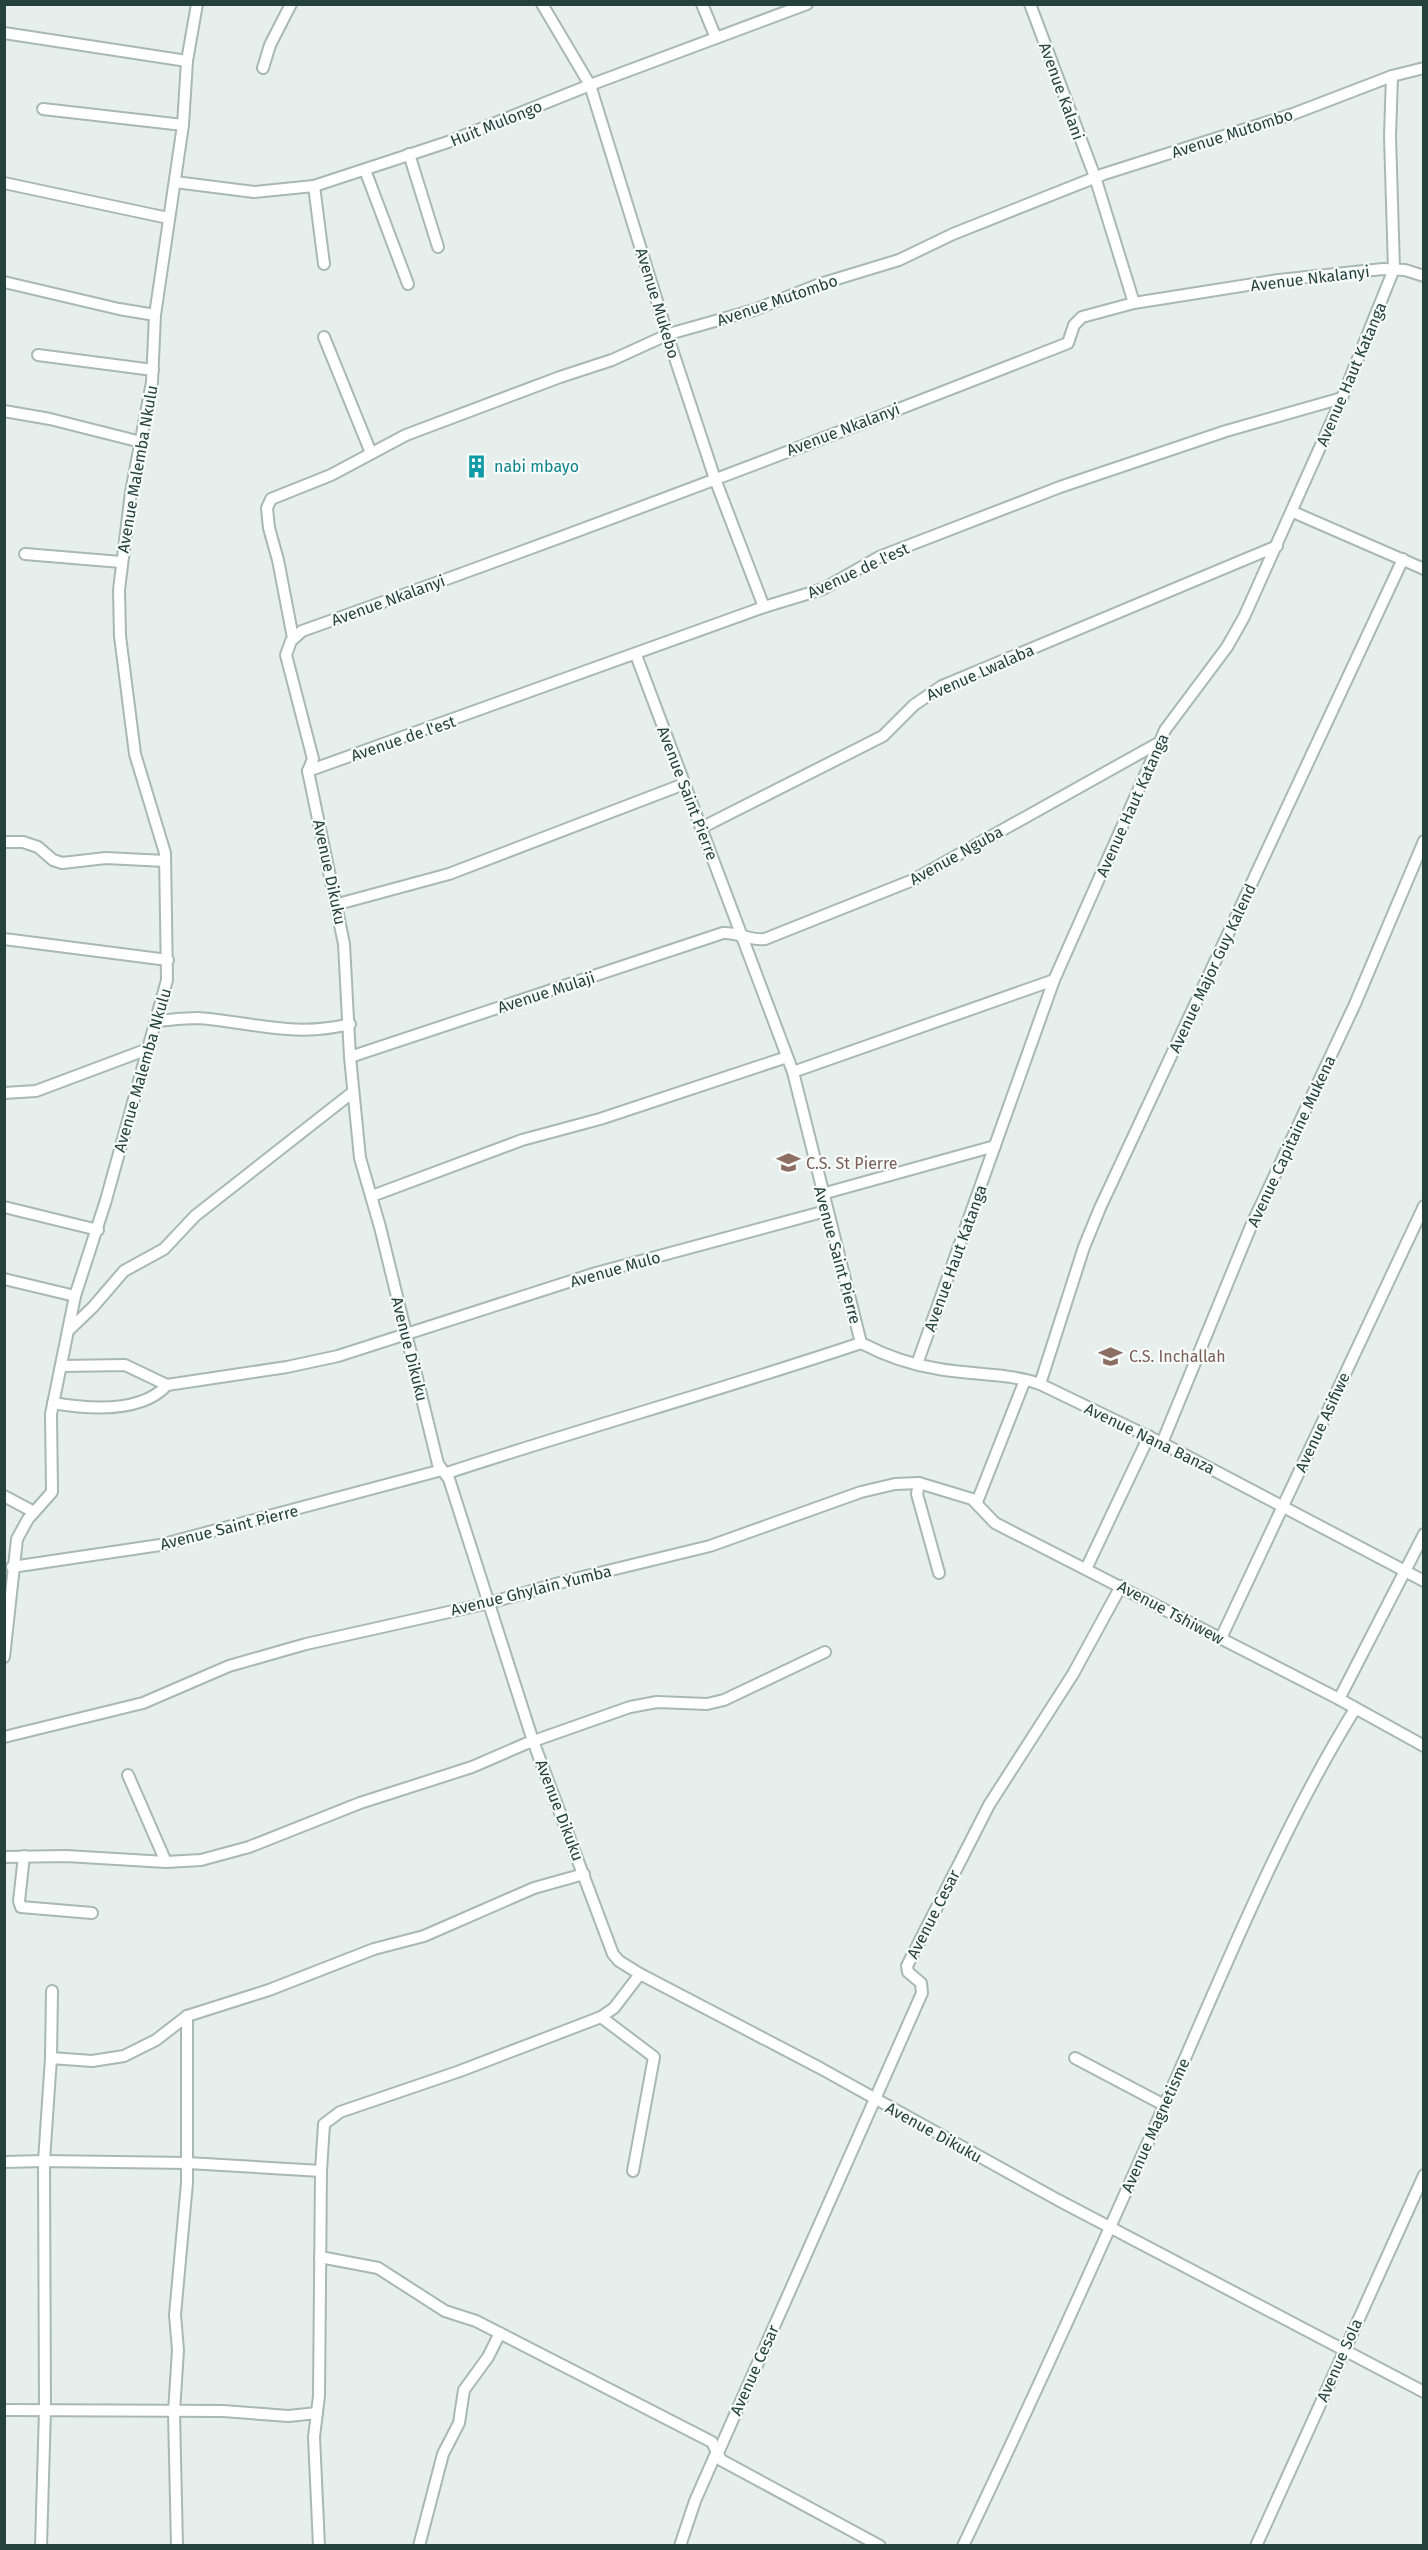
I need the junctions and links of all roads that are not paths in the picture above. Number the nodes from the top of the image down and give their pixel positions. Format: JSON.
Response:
{"nodes":[{"id":1,"x":197,"y":4,"type":"edge"},
{"id":2,"x":291,"y":4,"type":"edge"},
{"id":3,"x":542,"y":4,"type":"edge"},
{"id":4,"x":702,"y":4,"type":"edge"},
{"id":5,"x":807,"y":4,"type":"edge"},
{"id":6,"x":1030,"y":4,"type":"edge"},
{"id":7,"x":4,"y":33,"type":"edge"},
{"id":8,"x":716,"y":38,"type":"junction"},
{"id":9,"x":187,"y":61,"type":"junction"},
{"id":10,"x":263,"y":68,"type":"dead end"},
{"id":11,"x":1424,"y":68,"type":"edge"},
{"id":12,"x":1392,"y":75,"type":"junction"},
{"id":13,"x":590,"y":85,"type":"junction"},
{"id":14,"x":44,"y":109,"type":"dead end"},
{"id":15,"x":183,"y":125,"type":"junction"},
{"id":16,"x":409,"y":154,"type":"junction"},
{"id":17,"x":365,"y":170,"type":"junction"},
{"id":18,"x":1095,"y":177,"type":"junction"},
{"id":19,"x":4,"y":183,"type":"edge"},
{"id":20,"x":175,"y":183,"type":"junction"},
{"id":21,"x":314,"y":186,"type":"junction"},
{"id":22,"x":168,"y":218,"type":"junction"},
{"id":23,"x":438,"y":247,"type":"dead end"},
{"id":24,"x":324,"y":264,"type":"dead end"},
{"id":25,"x":1394,"y":269,"type":"junction"},
{"id":26,"x":1424,"y":276,"type":"edge"},
{"id":27,"x":4,"y":282,"type":"edge"},
{"id":28,"x":408,"y":284,"type":"dead end"},
{"id":29,"x":1134,"y":303,"type":"junction"},
{"id":30,"x":156,"y":315,"type":"junction"},
{"id":31,"x":669,"y":334,"type":"junction"},
{"id":32,"x":324,"y":337,"type":"dead end"},
{"id":33,"x":38,"y":355,"type":"dead end"},
{"id":34,"x":153,"y":370,"type":"junction"},
{"id":35,"x":1342,"y":398,"type":"junction"},
{"id":36,"x":4,"y":411,"type":"edge"},
{"id":37,"x":141,"y":442,"type":"junction"},
{"id":38,"x":371,"y":453,"type":"junction"},
{"id":39,"x":715,"y":479,"type":"junction"},
{"id":40,"x":1293,"y":512,"type":"junction"},
{"id":41,"x":1276,"y":546,"type":"junction"},
{"id":42,"x":25,"y":554,"type":"dead end"},
{"id":43,"x":1403,"y":559,"type":"junction"},
{"id":44,"x":121,"y":562,"type":"junction"},
{"id":45,"x":1424,"y":569,"type":"edge"},
{"id":46,"x":764,"y":607,"type":"junction"},
{"id":47,"x":293,"y":638,"type":"junction"},
{"id":48,"x":636,"y":655,"type":"junction"},
{"id":49,"x":1160,"y":742,"type":"junction"},
{"id":50,"x":308,"y":771,"type":"junction"},
{"id":51,"x":684,"y":784,"type":"junction"},
{"id":52,"x":701,"y":828,"type":"junction"},
{"id":53,"x":1424,"y":841,"type":"edge"},
{"id":54,"x":4,"y":842,"type":"edge"},
{"id":55,"x":165,"y":861,"type":"junction"},
{"id":56,"x":338,"y":904,"type":"junction"},
{"id":57,"x":743,"y":936,"type":"junction"},
{"id":58,"x":4,"y":939,"type":"edge"},
{"id":59,"x":168,"y":960,"type":"junction"},
{"id":60,"x":1054,"y":980,"type":"junction"},
{"id":61,"x":156,"y":1021,"type":"junction"},
{"id":62,"x":350,"y":1024,"type":"junction"},
{"id":63,"x":148,"y":1049,"type":"junction"},
{"id":64,"x":787,"y":1057,"type":"junction"},
{"id":65,"x":350,"y":1058,"type":"junction"},
{"id":66,"x":793,"y":1072,"type":"junction"},
{"id":67,"x":353,"y":1092,"type":"junction"},
{"id":68,"x":4,"y":1094,"type":"edge"},
{"id":69,"x":995,"y":1146,"type":"junction"},
{"id":70,"x":822,"y":1194,"type":"junction"},
{"id":71,"x":372,"y":1196,"type":"junction"},
{"id":72,"x":1424,"y":1206,"type":"edge"},
{"id":73,"x":4,"y":1207,"type":"edge"},
{"id":74,"x":826,"y":1211,"type":"junction"},
{"id":75,"x":98,"y":1230,"type":"junction"},
{"id":76,"x":4,"y":1279,"type":"edge"},
{"id":77,"x":75,"y":1296,"type":"junction"},
{"id":78,"x":69,"y":1330,"type":"junction"},
{"id":79,"x":406,"y":1335,"type":"junction"},
{"id":80,"x":861,"y":1343,"type":"junction"},
{"id":81,"x":917,"y":1364,"type":"junction"},
{"id":82,"x":62,"y":1366,"type":"junction"},
{"id":83,"x":1025,"y":1380,"type":"junction"},
{"id":84,"x":1040,"y":1384,"type":"junction"},
{"id":85,"x":167,"y":1385,"type":"junction"},
{"id":86,"x":53,"y":1403,"type":"junction"},
{"id":87,"x":1149,"y":1436,"type":"junction"},
{"id":88,"x":1162,"y":1443,"type":"junction"},
{"id":89,"x":444,"y":1472,"type":"junction"},
{"id":90,"x":920,"y":1483,"type":"junction"},
{"id":91,"x":4,"y":1496,"type":"edge"},
{"id":92,"x":977,"y":1502,"type":"junction"},
{"id":93,"x":1282,"y":1506,"type":"junction"},
{"id":94,"x":33,"y":1512,"type":"junction"},
{"id":95,"x":1424,"y":1534,"type":"edge"},
{"id":96,"x":12,"y":1567,"type":"junction"},
{"id":97,"x":1086,"y":1569,"type":"junction"},
{"id":98,"x":1406,"y":1572,"type":"junction"},
{"id":99,"x":939,"y":1573,"type":"dead end"},
{"id":100,"x":1424,"y":1581,"type":"edge"},
{"id":101,"x":1121,"y":1586,"type":"junction"},
{"id":102,"x":489,"y":1603,"type":"junction"},
{"id":103,"x":1221,"y":1638,"type":"junction"},
{"id":104,"x":825,"y":1652,"type":"dead end"},
{"id":105,"x":4,"y":1658,"type":"edge"},
{"id":106,"x":1339,"y":1699,"type":"junction"},
{"id":107,"x":1355,"y":1709,"type":"junction"},
{"id":108,"x":4,"y":1737,"type":"edge"},
{"id":109,"x":533,"y":1741,"type":"junction"},
{"id":110,"x":1424,"y":1746,"type":"edge"},
{"id":111,"x":128,"y":1775,"type":"dead end"},
{"id":112,"x":24,"y":1856,"type":"junction"},
{"id":113,"x":4,"y":1857,"type":"edge"},
{"id":114,"x":166,"y":1862,"type":"junction"},
{"id":115,"x":584,"y":1874,"type":"junction"},
{"id":116,"x":92,"y":1913,"type":"dead end"},
{"id":117,"x":640,"y":1974,"type":"junction"},
{"id":118,"x":52,"y":1991,"type":"dead end"},
{"id":119,"x":187,"y":2016,"type":"junction"},
{"id":120,"x":602,"y":2017,"type":"junction"},
{"id":121,"x":51,"y":2058,"type":"junction"},
{"id":122,"x":1074,"y":2058,"type":"dead end"},
{"id":123,"x":875,"y":2099,"type":"junction"},
{"id":124,"x":1164,"y":2105,"type":"junction"},
{"id":125,"x":44,"y":2161,"type":"junction"},
{"id":126,"x":4,"y":2162,"type":"edge"},
{"id":127,"x":188,"y":2163,"type":"junction"},
{"id":128,"x":321,"y":2171,"type":"junction"},
{"id":129,"x":633,"y":2171,"type":"dead end"},
{"id":130,"x":1424,"y":2175,"type":"edge"},
{"id":131,"x":1110,"y":2228,"type":"junction"},
{"id":132,"x":320,"y":2257,"type":"junction"},
{"id":133,"x":500,"y":2333,"type":"junction"},
{"id":134,"x":1343,"y":2349,"type":"junction"},
{"id":135,"x":1424,"y":2392,"type":"edge"},
{"id":136,"x":4,"y":2410,"type":"edge"},
{"id":137,"x":45,"y":2410,"type":"junction"},
{"id":138,"x":174,"y":2412,"type":"junction"},
{"id":139,"x":317,"y":2413,"type":"junction"},
{"id":140,"x":717,"y":2452,"type":"junction"},
{"id":141,"x":41,"y":2546,"type":"edge"},
{"id":142,"x":177,"y":2546,"type":"edge"},
{"id":143,"x":319,"y":2546,"type":"edge"},
{"id":144,"x":419,"y":2546,"type":"edge"},
{"id":145,"x":680,"y":2546,"type":"edge"},
{"id":146,"x":880,"y":2546,"type":"edge"},
{"id":147,"x":963,"y":2546,"type":"edge"},
{"id":148,"x":1256,"y":2546,"type":"edge"}],
"edges":[{"from":1,"to":9,"type":"street","name":"Avenue Malemba Nkulu"},
{"from":2,"to":10,"type":"street"},
{"from":3,"to":13,"type":"street","name":"Avenue Mukebo"},
{"from":4,"to":8,"type":"street"},
{"from":5,"to":8,"type":"street","name":"Huit Mulongo"},
{"from":6,"to":18,"type":"street","name":"Avenue Kalani"},
{"from":7,"to":9,"type":"street"},
{"from":8,"to":13,"type":"street","name":"Huit Mulongo"},
{"from":9,"to":15,"type":"street","name":"Avenue Malemba Nkulu"},
{"from":11,"to":12,"type":"street","name":"Avenue Mutombo"},
{"from":12,"to":18,"type":"street","name":"Avenue Mutombo"},
{"from":12,"to":25,"type":"street"},
{"from":13,"to":16,"type":"street","name":"Huit Mulongo"},
{"from":13,"to":31,"type":"street","name":"Avenue Mukebo"},
{"from":14,"to":15,"type":"street"},
{"from":15,"to":20,"type":"street","name":"Avenue Malemba Nkulu"},
{"from":16,"to":17,"type":"street","name":"Huit Mulongo"},
{"from":16,"to":23,"type":"street"},
{"from":17,"to":21,"type":"street","name":"Huit Mulongo"},
{"from":17,"to":28,"type":"street"},
{"from":18,"to":29,"type":"street","name":"Avenue Kalani"},
{"from":18,"to":31,"type":"street","name":"Avenue Mutombo"},
{"from":19,"to":22,"type":"street"},
{"from":20,"to":21,"type":"street","name":"Huit Mulongo"},
{"from":20,"to":22,"type":"street","name":"Avenue Malemba Nkulu"},
{"from":21,"to":24,"type":"street"},
{"from":22,"to":30,"type":"street","name":"Avenue Malemba Nkulu"},
{"from":25,"to":26,"type":"street","name":"Avenue Nkalanyi"},
{"from":25,"to":29,"type":"street","name":"Avenue Nkalanyi"},
{"from":25,"to":35,"type":"street","name":"Avenue Haut Katanga"},
{"from":27,"to":30,"type":"street"},
{"from":29,"to":39,"type":"street","name":"Avenue Nkalanyi"},
{"from":30,"to":34,"type":"street","name":"Avenue Malemba Nkulu"},
{"from":31,"to":38,"type":"street","name":"Avenue Mutombo"},
{"from":31,"to":39,"type":"street","name":"Avenue Mukebo"},
{"from":32,"to":38,"type":"street"},
{"from":33,"to":34,"type":"street"},
{"from":34,"to":37,"type":"street","name":"Avenue Malemba Nkulu"},
{"from":35,"to":40,"type":"street","name":"Avenue Haut Katanga"},
{"from":35,"to":46,"type":"street","name":"Avenue de l'est"},
{"from":36,"to":37,"type":"street"},
{"from":37,"to":44,"type":"street","name":"Avenue Malemba Nkulu"},
{"from":38,"to":47,"type":"street","name":"Avenue Mutombo"},
{"from":39,"to":46,"type":"street","name":"Avenue Mukebo"},
{"from":39,"to":47,"type":"street","name":"Avenue Nkalanyi"},
{"from":40,"to":41,"type":"street","name":"Avenue Haut Katanga"},
{"from":40,"to":43,"type":"street"},
{"from":41,"to":49,"type":"street","name":"Avenue Haut Katanga"},
{"from":41,"to":52,"type":"street","name":"Avenue Lwalaba"},
{"from":42,"to":44,"type":"street"},
{"from":43,"to":45,"type":"street"},
{"from":43,"to":84,"type":"street","name":"Avenue Major Guy Kalend"},
{"from":44,"to":55,"type":"street","name":"Avenue Malemba Nkulu"},
{"from":46,"to":48,"type":"street","name":"Avenue de l'est"},
{"from":47,"to":50,"type":"street","name":"Avenue Dikuku"},
{"from":48,"to":50,"type":"street","name":"Avenue de l'est"},
{"from":48,"to":51,"type":"street","name":"Avenue Saint Pierre"},
{"from":49,"to":57,"type":"street","name":"Avenue Nguba"},
{"from":49,"to":60,"type":"street","name":"Avenue Haut Katanga"},
{"from":50,"to":56,"type":"street","name":"Avenue Dikuku"},
{"from":51,"to":52,"type":"street","name":"Avenue Saint Pierre"},
{"from":51,"to":56,"type":"street"},
{"from":52,"to":57,"type":"street","name":"Avenue Saint Pierre"},
{"from":53,"to":88,"type":"street","name":"Avenue Capitaine Mukena"},
{"from":54,"to":55,"type":"street"},
{"from":55,"to":59,"type":"street","name":"Avenue Malemba Nkulu"},
{"from":56,"to":62,"type":"street","name":"Avenue Dikuku"},
{"from":57,"to":64,"type":"street","name":"Avenue Saint Pierre"},
{"from":57,"to":65,"type":"street","name":"Avenue Mulaji"},
{"from":58,"to":59,"type":"street"},
{"from":59,"to":61,"type":"street","name":"Avenue Malemba Nkulu"},
{"from":60,"to":66,"type":"street"},
{"from":60,"to":69,"type":"street","name":"Avenue Haut Katanga"},
{"from":61,"to":62,"type":"street"},
{"from":61,"to":63,"type":"street","name":"Avenue Malemba Nkulu"},
{"from":62,"to":65,"type":"street","name":"Avenue Dikuku"},
{"from":63,"to":68,"type":"street"},
{"from":63,"to":75,"type":"street","name":"Avenue Malemba Nkulu"},
{"from":64,"to":66,"type":"street","name":"Avenue Saint Pierre"},
{"from":64,"to":71,"type":"street"},
{"from":65,"to":67,"type":"street","name":"Avenue Dikuku"},
{"from":66,"to":70,"type":"street","name":"Avenue Saint Pierre"},
{"from":67,"to":71,"type":"street","name":"Avenue Dikuku"},
{"from":67,"to":78,"type":"street"},
{"from":69,"to":70,"type":"street"},
{"from":69,"to":81,"type":"street","name":"Avenue Haut Katanga"},
{"from":70,"to":74,"type":"street","name":"Avenue Saint Pierre"},
{"from":71,"to":79,"type":"street","name":"Avenue Dikuku"},
{"from":72,"to":93,"type":"street","name":"Avenue Asifiwe"},
{"from":73,"to":75,"type":"street"},
{"from":74,"to":79,"type":"street","name":"Avenue Mulo"},
{"from":74,"to":80,"type":"street","name":"Avenue Saint Pierre"},
{"from":75,"to":77,"type":"street","name":"Avenue Malemba Nkulu"},
{"from":76,"to":77,"type":"street"},
{"from":77,"to":78,"type":"street","name":"Avenue Malemba Nkulu"},
{"from":78,"to":82,"type":"street","name":"Avenue Malemba Nkulu"},
{"from":79,"to":85,"type":"street","name":"Avenue Mulo"},
{"from":79,"to":89,"type":"street","name":"Avenue Dikuku"},
{"from":80,"to":81,"type":"street","name":"Avenue Nana Banza"},
{"from":80,"to":89,"type":"street","name":"Avenue Saint Pierre"},
{"from":81,"to":83,"type":"street","name":"Avenue Nana Banza"},
{"from":82,"to":85,"type":"street"},
{"from":82,"to":86,"type":"street","name":"Avenue Malemba Nkulu"},
{"from":83,"to":84,"type":"street","name":"Avenue Nana Banza"},
{"from":83,"to":92,"type":"street"},
{"from":84,"to":87,"type":"street","name":"Avenue Nana Banza"},
{"from":85,"to":86,"type":"street"},
{"from":86,"to":94,"type":"street","name":"Avenue Malemba Nkulu"},
{"from":87,"to":88,"type":"street","name":"Avenue Nana Banza"},
{"from":87,"to":97,"type":"street"},
{"from":88,"to":93,"type":"street","name":"Avenue Nana Banza"},
{"from":89,"to":96,"type":"street","name":"Avenue Saint Pierre"},
{"from":89,"to":102,"type":"street","name":"Avenue Dikuku"},
{"from":90,"to":92,"type":"street","name":"Avenue Tshiwew"},
{"from":90,"to":99,"type":"street"},
{"from":90,"to":102,"type":"street","name":"Avenue Ghylain Yumba"},
{"from":91,"to":94,"type":"street"},
{"from":92,"to":97,"type":"street","name":"Avenue Tshiwew"},
{"from":93,"to":98,"type":"street","name":"Avenue Nana Banza"},
{"from":93,"to":103,"type":"street","name":"Avenue Asifiwe"},
{"from":94,"to":96,"type":"street","name":"Avenue Malemba Nkulu"},
{"from":95,"to":98,"type":"street"},
{"from":96,"to":105,"type":"street","name":"Avenue Malemba Nkulu"},
{"from":97,"to":101,"type":"street","name":"Avenue Tshiwew"},
{"from":98,"to":100,"type":"street","name":"Avenue Nana Banza"},
{"from":98,"to":106,"type":"street"},
{"from":101,"to":103,"type":"street","name":"Avenue Tshiwew"},
{"from":101,"to":123,"type":"street","name":"Avenue Cesar"},
{"from":102,"to":108,"type":"street","name":"Avenue Ghylain Yumba"},
{"from":102,"to":109,"type":"street","name":"Avenue Dikuku"},
{"from":103,"to":106,"type":"street","name":"Avenue Tshiwew"},
{"from":104,"to":109,"type":"street"},
{"from":106,"to":107,"type":"street","name":"Avenue Tshiwew"},
{"from":107,"to":110,"type":"street","name":"Avenue Tshiwew"},
{"from":107,"to":124,"type":"street","name":"Avenue Magnetisme"},
{"from":109,"to":114,"type":"street"},
{"from":109,"to":115,"type":"street","name":"Avenue Dikuku"},
{"from":111,"to":114,"type":"street"},
{"from":112,"to":113,"type":"street"},
{"from":112,"to":114,"type":"street"},
{"from":112,"to":116,"type":"street"},
{"from":115,"to":117,"type":"street","name":"Avenue Dikuku"},
{"from":115,"to":119,"type":"street"},
{"from":117,"to":120,"type":"street"},
{"from":117,"to":123,"type":"street","name":"Avenue Dikuku"},
{"from":118,"to":121,"type":"street"},
{"from":119,"to":121,"type":"street"},
{"from":119,"to":127,"type":"street"},
{"from":120,"to":128,"type":"street"},
{"from":120,"to":129,"type":"street"},
{"from":121,"to":125,"type":"street"},
{"from":122,"to":124,"type":"street"},
{"from":123,"to":131,"type":"street","name":"Avenue Dikuku"},
{"from":123,"to":140,"type":"street","name":"Avenue Cesar"},
{"from":124,"to":131,"type":"street","name":"Avenue Magnetisme"},
{"from":125,"to":126,"type":"street"},
{"from":125,"to":127,"type":"street"},
{"from":125,"to":137,"type":"street"},
{"from":127,"to":128,"type":"street"},
{"from":127,"to":138,"type":"street"},
{"from":128,"to":132,"type":"street"},
{"from":130,"to":134,"type":"street","name":"Avenue Sola"},
{"from":131,"to":134,"type":"street","name":"Avenue Dikuku"},
{"from":131,"to":147,"type":"street","name":"Avenue Magnetisme"},
{"from":132,"to":133,"type":"street"},
{"from":132,"to":139,"type":"street"},
{"from":133,"to":140,"type":"street"},
{"from":133,"to":144,"type":"street"},
{"from":134,"to":135,"type":"street","name":"Avenue Dikuku"},
{"from":134,"to":148,"type":"street","name":"Avenue Sola"},
{"from":136,"to":137,"type":"street"},
{"from":137,"to":138,"type":"street"},
{"from":137,"to":141,"type":"street"},
{"from":138,"to":139,"type":"street"},
{"from":138,"to":142,"type":"street"},
{"from":139,"to":143,"type":"street"},
{"from":140,"to":145,"type":"street","name":"Avenue Cesar"},
{"from":140,"to":146,"type":"street"}]}
